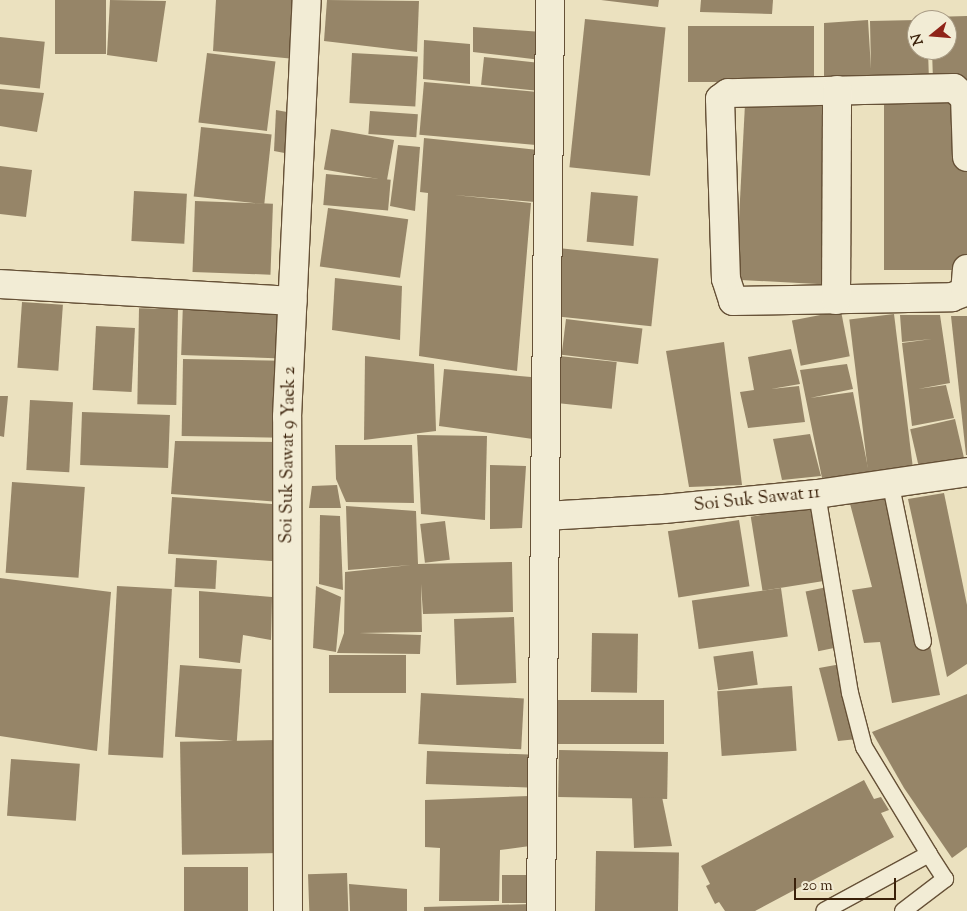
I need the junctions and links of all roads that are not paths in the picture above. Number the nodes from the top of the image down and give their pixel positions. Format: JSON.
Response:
{"nodes":[{"id":1,"x":307,"y":0,"type":"edge"},
{"id":2,"x":550,"y":0,"type":"edge"},
{"id":3,"x":837,"y":90,"type":"junction"},
{"id":4,"x":967,"y":157,"type":"edge"},
{"id":5,"x":967,"y":269,"type":"edge"},
{"id":6,"x":0,"y":284,"type":"edge"},
{"id":7,"x":836,"y":300,"type":"junction"},
{"id":8,"x":293,"y":301,"type":"junction"},
{"id":9,"x":967,"y":472,"type":"edge"},
{"id":10,"x":890,"y":481,"type":"junction"},
{"id":11,"x":817,"y":494,"type":"junction"},
{"id":12,"x":545,"y":516,"type":"junction"},
{"id":13,"x":922,"y":642,"type":"dead end"},
{"id":14,"x":929,"y":854,"type":"junction"},
{"id":15,"x":288,"y":911,"type":"edge"},
{"id":16,"x":541,"y":911,"type":"edge"},
{"id":17,"x":824,"y":911,"type":"edge"},
{"id":18,"x":903,"y":911,"type":"edge"}],
"edges":[{"from":1,"to":8,"type":"street","name":"Soi Suk Sawat 9 Yaek 2"},
{"from":2,"to":12,"type":"street"},
{"from":3,"to":4,"type":"street"},
{"from":3,"to":7,"type":"street"},
{"from":3,"to":7,"type":"street"},
{"from":5,"to":7,"type":"street"},
{"from":6,"to":8,"type":"street"},
{"from":8,"to":15,"type":"street","name":"Soi Suk Sawat 9 Yaek 2"},
{"from":9,"to":10,"type":"street","name":"Soi Suk Sawat 11"},
{"from":10,"to":11,"type":"street","name":"Soi Suk Sawat 11"},
{"from":10,"to":13,"type":"lane"},
{"from":11,"to":12,"type":"street","name":"Soi Suk Sawat 11"},
{"from":11,"to":14,"type":"lane"},
{"from":12,"to":16,"type":"street"},
{"from":14,"to":17,"type":"lane"},
{"from":14,"to":18,"type":"lane"}]}
